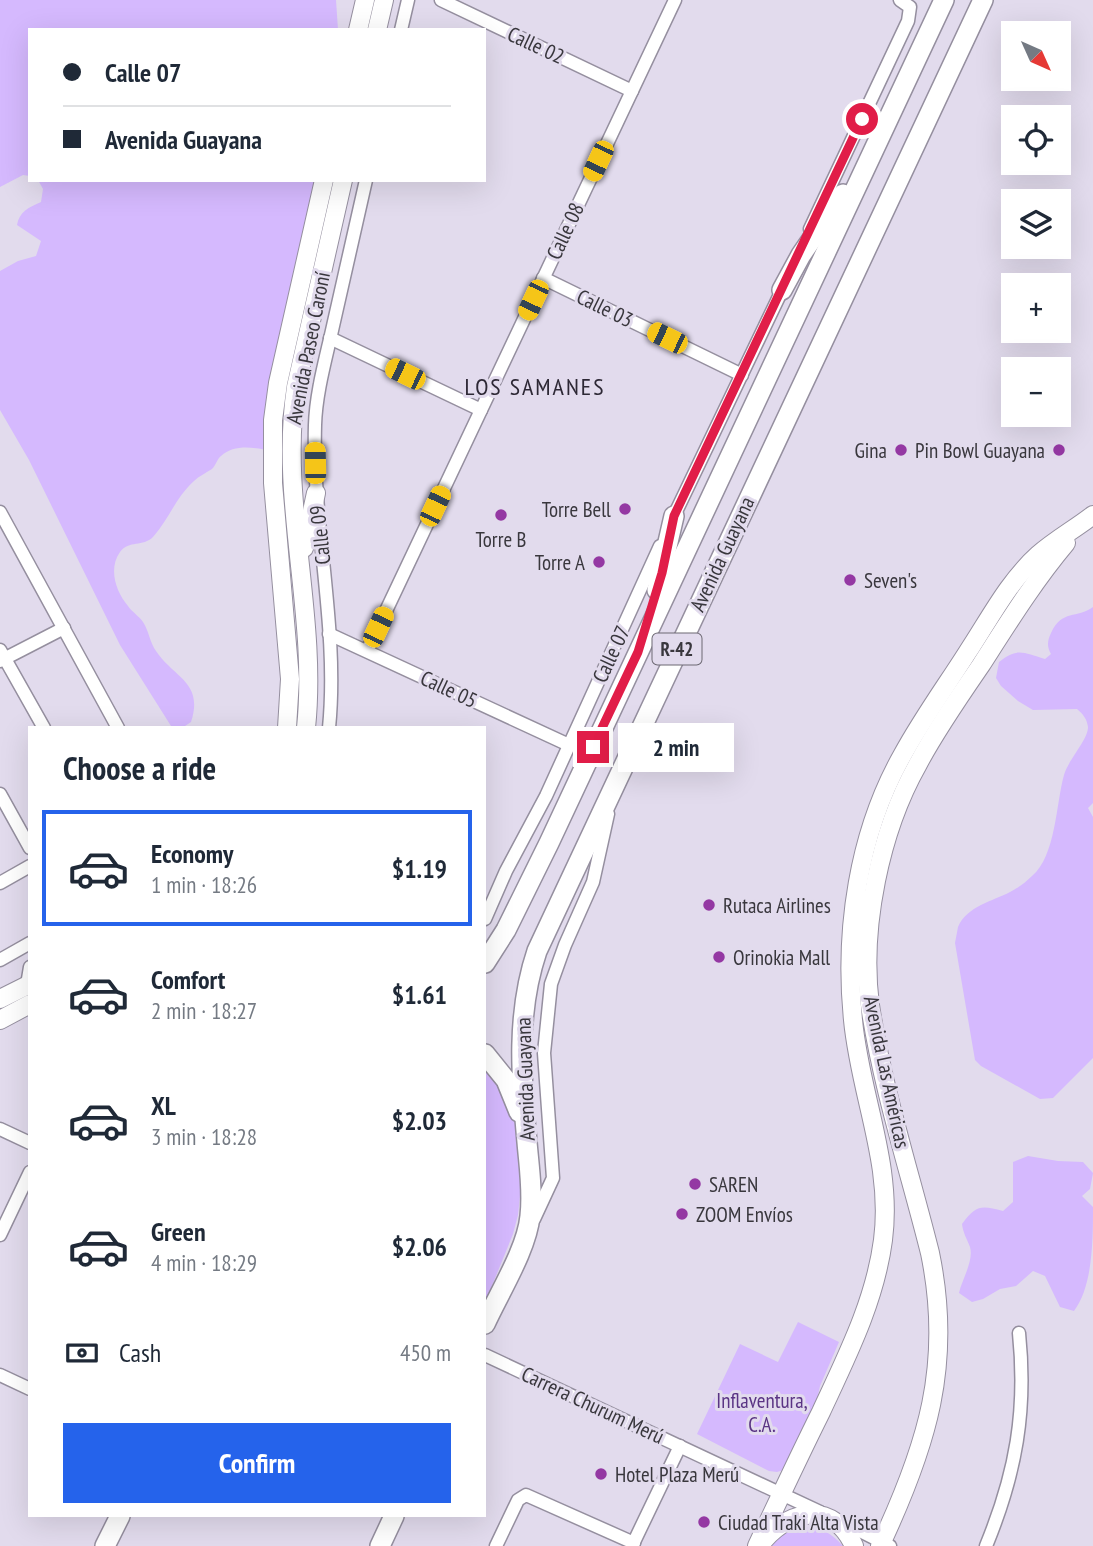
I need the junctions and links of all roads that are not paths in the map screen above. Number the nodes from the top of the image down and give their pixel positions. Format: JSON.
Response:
{"nodes":[{"id":1,"x":365,"y":0,"type":"edge"},
{"id":2,"x":384,"y":0,"type":"edge"},
{"id":3,"x":408,"y":0,"type":"edge"},
{"id":4,"x":441,"y":0,"type":"edge"},
{"id":5,"x":675,"y":0,"type":"edge"},
{"id":6,"x":944,"y":0,"type":"edge"},
{"id":7,"x":983,"y":0,"type":"edge"},
{"id":8,"x":905,"y":4,"type":"edge"},
{"id":9,"x":358,"y":28,"type":"edge"},
{"id":10,"x":377,"y":28,"type":"edge"},
{"id":11,"x":401,"y":28,"type":"edge"},
{"id":12,"x":632,"y":91,"type":"junction"},
{"id":13,"x":883,"y":131,"type":"junction"},
{"id":14,"x":324,"y":182,"type":"edge"},
{"id":15,"x":343,"y":182,"type":"edge"},
{"id":16,"x":366,"y":182,"type":"edge"},
{"id":17,"x":543,"y":278,"type":"junction"},
{"id":18,"x":782,"y":290,"type":"junction"},
{"id":19,"x":330,"y":338,"type":"junction"},
{"id":20,"x":742,"y":375,"type":"junction"},
{"id":21,"x":481,"y":410,"type":"junction"},
{"id":22,"x":316,"y":493,"type":"junction"},
{"id":23,"x":0,"y":512,"type":"edge"},
{"id":24,"x":674,"y":516,"type":"junction"},
{"id":25,"x":1088,"y":518,"type":"edge"},
{"id":26,"x":302,"y":582,"type":"junction"},
{"id":27,"x":64,"y":628,"type":"junction"},
{"id":28,"x":329,"y":634,"type":"junction"},
{"id":29,"x":367,"y":651,"type":"junction"},
{"id":30,"x":638,"y":652,"type":"junction"},
{"id":31,"x":2,"y":657,"type":"edge"},
{"id":32,"x":43,"y":726,"type":"edge"},
{"id":33,"x":117,"y":726,"type":"edge"},
{"id":34,"x":287,"y":726,"type":"edge"},
{"id":35,"x":306,"y":726,"type":"edge"},
{"id":36,"x":329,"y":726,"type":"edge"},
{"id":37,"x":569,"y":745,"type":"junction"},
{"id":38,"x":613,"y":786,"type":"junction"},
{"id":39,"x":0,"y":794,"type":"edge"},
{"id":40,"x":28,"y":844,"type":"edge"},
{"id":41,"x":28,"y":867,"type":"edge"},
{"id":42,"x":0,"y":883,"type":"edge"},
{"id":43,"x":486,"y":917,"type":"edge"},
{"id":44,"x":28,"y":944,"type":"edge"},
{"id":45,"x":859,"y":950,"type":"junction"},
{"id":46,"x":0,"y":960,"type":"edge"},
{"id":47,"x":486,"y":961,"type":"edge"},
{"id":48,"x":28,"y":980,"type":"edge"},
{"id":49,"x":0,"y":999,"type":"edge"},
{"id":50,"x":28,"y":1005,"type":"edge"},
{"id":51,"x":0,"y":1020,"type":"edge"},
{"id":52,"x":486,"y":1055,"type":"edge"},
{"id":53,"x":0,"y":1129,"type":"edge"},
{"id":54,"x":28,"y":1142,"type":"edge"},
{"id":55,"x":527,"y":1144,"type":"junction"},
{"id":56,"x":28,"y":1176,"type":"edge"},
{"id":57,"x":0,"y":1235,"type":"edge"},
{"id":58,"x":527,"y":1235,"type":"junction"},
{"id":59,"x":486,"y":1322,"type":"edge"},
{"id":60,"x":1019,"y":1333,"type":"dead end"},
{"id":61,"x":486,"y":1355,"type":"edge"},
{"id":62,"x":0,"y":1375,"type":"edge"},
{"id":63,"x":28,"y":1388,"type":"edge"},
{"id":64,"x":680,"y":1446,"type":"junction"},
{"id":65,"x":781,"y":1494,"type":"junction"},
{"id":66,"x":120,"y":1517,"type":"edge"},
{"id":67,"x":394,"y":1517,"type":"edge"},
{"id":68,"x":832,"y":1517,"type":"junction"},
{"id":69,"x":633,"y":1544,"type":"edge"},
{"id":70,"x":884,"y":1545,"type":"edge"},
{"id":71,"x":105,"y":1546,"type":"edge"},
{"id":72,"x":380,"y":1546,"type":"edge"},
{"id":73,"x":496,"y":1546,"type":"edge"},
{"id":74,"x":758,"y":1546,"type":"edge"},
{"id":75,"x":854,"y":1546,"type":"edge"},
{"id":76,"x":986,"y":1546,"type":"edge"}],
"edges":[{"from":1,"to":9,"type":"main road"},
{"from":2,"to":10,"type":"main road"},
{"from":3,"to":11,"type":"street"},
{"from":4,"to":12,"type":"street","name":"Calle 02"},
{"from":5,"to":12,"type":"street","name":"Calle 08"},
{"from":6,"to":13,"type":"main road","name":"Avenida Guayana","number":"R-42"},
{"from":7,"to":38,"type":"main road","name":"Avenida Guayana","number":"R-42"},
{"from":8,"to":18,"type":"street","name":"Calle 07"},
{"from":12,"to":17,"type":"street","name":"Calle 08"},
{"from":13,"to":18,"type":"main road"},
{"from":13,"to":30,"type":"main road","name":"Avenida Guayana","number":"R-42"},
{"from":14,"to":34,"type":"main road","name":"Avenida Paseo Caroní"},
{"from":15,"to":26,"type":"main road","name":"Avenida Paseo Caroní"},
{"from":16,"to":19,"type":"street","name":"Calle 09"},
{"from":17,"to":20,"type":"street","name":"Calle 03"},
{"from":17,"to":21,"type":"street","name":"Calle 08"},
{"from":18,"to":20,"type":"street","name":"Calle 07"},
{"from":19,"to":21,"type":"street"},
{"from":19,"to":22,"type":"street","name":"Calle 09"},
{"from":20,"to":24,"type":"street","name":"Calle 07"},
{"from":21,"to":29,"type":"street","name":"Calle 08"},
{"from":22,"to":26,"type":"main road"},
{"from":22,"to":28,"type":"street","name":"Calle 09"},
{"from":23,"to":27,"type":"street"},
{"from":24,"to":30,"type":"main road"},
{"from":24,"to":37,"type":"street","name":"Calle 07"},
{"from":25,"to":45,"type":"main road","name":"Avenida Las Américas"},
{"from":26,"to":35,"type":"main road","name":"Avenida Paseo Caroní"},
{"from":27,"to":31,"type":"street"},
{"from":27,"to":33,"type":"street"},
{"from":28,"to":29,"type":"street","name":"Calle 05"},
{"from":28,"to":36,"type":"street","name":"Calle 09"},
{"from":29,"to":37,"type":"street","name":"Calle 05"},
{"from":30,"to":47,"type":"main road","name":"Avenida Guayana","number":"R-42"},
{"from":31,"to":32,"type":"street"},
{"from":37,"to":43,"type":"street","name":"Calle 07"},
{"from":38,"to":55,"type":"main road","name":"Avenida Guayana","number":"R-42"},
{"from":38,"to":58,"type":"street"},
{"from":39,"to":40,"type":"street"},
{"from":41,"to":42,"type":"street"},
{"from":44,"to":46,"type":"street"},
{"from":45,"to":65,"type":"main road","name":"Avenida Las Américas"},
{"from":45,"to":70,"type":"main road","name":"Avenida Las Américas"},
{"from":48,"to":49,"type":"main road"},
{"from":50,"to":51,"type":"main road"},
{"from":52,"to":55,"type":"main road"},
{"from":53,"to":54,"type":"street"},
{"from":55,"to":58,"type":"main road","name":"Avenida Guayana","number":"R-42"},
{"from":56,"to":57,"type":"street"},
{"from":58,"to":59,"type":"main road","name":"Avenida Guayana","number":"R-42"},
{"from":60,"to":76,"type":"street"},
{"from":61,"to":64,"type":"street","name":"Carrera Churum Merú"},
{"from":62,"to":63,"type":"street"},
{"from":64,"to":65,"type":"street","name":"Carrera Churum Merú"},
{"from":64,"to":69,"type":"street"},
{"from":65,"to":68,"type":"street","name":"Carrera Churum Merú"},
{"from":65,"to":74,"type":"main road","name":"Avenida Las Américas"},
{"from":66,"to":71,"type":"main road"},
{"from":67,"to":72,"type":"main road"},
{"from":68,"to":70,"type":"street","name":"Carrera Churum Merú"},
{"from":68,"to":74,"type":"main road"},
{"from":68,"to":75,"type":"main road"},
{"from":69,"to":73,"type":"street"}]}
